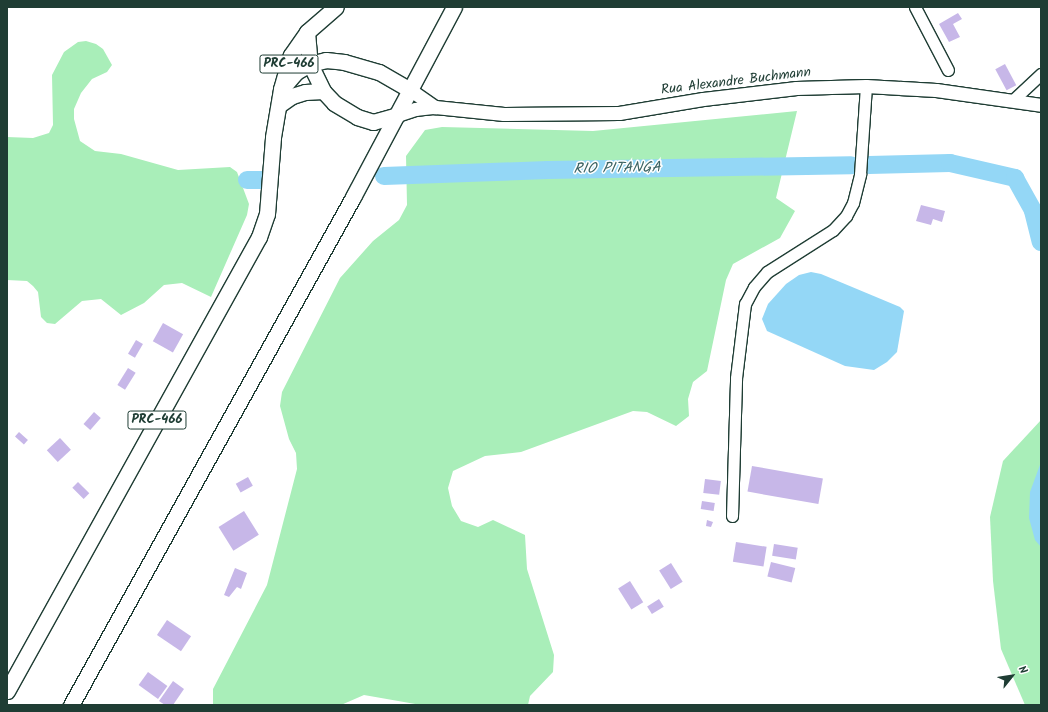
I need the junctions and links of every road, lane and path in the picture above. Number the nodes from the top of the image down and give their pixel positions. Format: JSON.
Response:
{"nodes":[{"id":1,"x":336,"y":7,"type":"edge"},
{"id":2,"x":454,"y":7,"type":"edge"},
{"id":3,"x":916,"y":7,"type":"edge"},
{"id":4,"x":307,"y":32,"type":"junction"},
{"id":5,"x":310,"y":64,"type":"junction"},
{"id":6,"x":948,"y":70,"type":"dead end"},
{"id":7,"x":1041,"y":74,"type":"edge"},
{"id":8,"x":866,"y":86,"type":"junction"},
{"id":9,"x":281,"y":89,"type":"junction"},
{"id":10,"x":410,"y":89,"type":"junction"},
{"id":11,"x":323,"y":91,"type":"junction"},
{"id":12,"x":1013,"y":100,"type":"junction"},
{"id":13,"x":279,"y":104,"type":"junction"},
{"id":14,"x":1041,"y":105,"type":"edge"},
{"id":15,"x":435,"y":107,"type":"junction"},
{"id":16,"x":396,"y":115,"type":"junction"},
{"id":17,"x":732,"y":516,"type":"dead end"},
{"id":18,"x":7,"y":691,"type":"edge"},
{"id":19,"x":71,"y":705,"type":"edge"}],
"edges":[{"from":1,"to":4,"type":"highway","number":"PRC-466"},
{"from":2,"to":10,"type":"highway"},
{"from":3,"to":6,"type":"street"},
{"from":4,"to":5,"type":"highway"},
{"from":4,"to":9,"type":"highway","number":"PRC-466"},
{"from":5,"to":9,"type":"highway"},
{"from":5,"to":10,"type":"highway"},
{"from":5,"to":11,"type":"highway"},
{"from":7,"to":12,"type":"street"},
{"from":8,"to":12,"type":"main road","name":"Rua Alexandre Buchmann"},
{"from":8,"to":15,"type":"main road","name":"Rua Alexandre Buchmann"},
{"from":8,"to":17,"type":"street"},
{"from":9,"to":13,"type":"highway","number":"PRC-466"},
{"from":10,"to":15,"type":"main road","name":"Rua Alexandre Buchmann"},
{"from":10,"to":16,"type":"highway"},
{"from":11,"to":13,"type":"highway"},
{"from":11,"to":16,"type":"highway"},
{"from":12,"to":14,"type":"main road","name":"Rua Alexandre Buchmann"},
{"from":13,"to":18,"type":"highway","number":"PRC-466"},
{"from":15,"to":16,"type":"main road","name":"Rua Alexandre Buchmann"},
{"from":16,"to":19,"type":"highway"}]}
